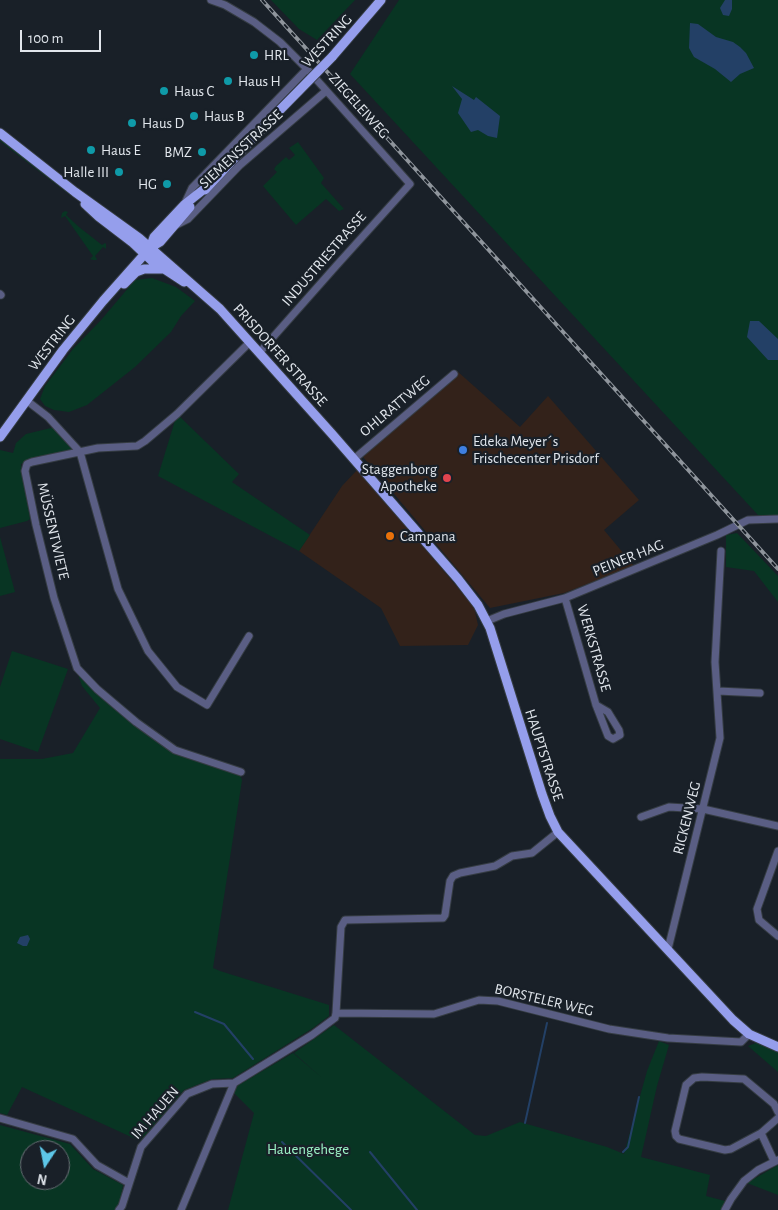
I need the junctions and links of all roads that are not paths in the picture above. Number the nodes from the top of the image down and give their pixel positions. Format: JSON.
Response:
{"nodes":[{"id":1,"x":211,"y":0,"type":"edge"},
{"id":2,"x":381,"y":0,"type":"edge"},
{"id":3,"x":307,"y":69,"type":"junction"},
{"id":4,"x":326,"y":91,"type":"junction"},
{"id":5,"x":0,"y":133,"type":"edge"},
{"id":6,"x":204,"y":183,"type":"junction"},
{"id":7,"x":410,"y":184,"type":"joint"},
{"id":8,"x":174,"y":226,"type":"junction"},
{"id":9,"x":147,"y":251,"type":"junction"},
{"id":10,"x":163,"y":269,"type":"junction"},
{"id":11,"x":207,"y":296,"type":"junction"},
{"id":12,"x":102,"y":301,"type":"junction"},
{"id":13,"x":249,"y":343,"type":"junction"},
{"id":14,"x":260,"y":353,"type":"junction"},
{"id":15,"x":454,"y":374,"type":"dead end"},
{"id":16,"x":26,"y":400,"type":"junction"},
{"id":17,"x":332,"y":434,"type":"joint"},
{"id":18,"x":0,"y":437,"type":"edge"},
{"id":19,"x":80,"y":452,"type":"junction"},
{"id":20,"x":354,"y":459,"type":"junction"},
{"id":21,"x":778,"y":518,"type":"edge"},
{"id":22,"x":721,"y":551,"type":"dead end"},
{"id":23,"x":565,"y":598,"type":"junction"},
{"id":24,"x":487,"y":621,"type":"junction"},
{"id":25,"x":249,"y":636,"type":"dead end"},
{"id":26,"x":718,"y":691,"type":"junction"},
{"id":27,"x":760,"y":694,"type":"dead end"},
{"id":28,"x":596,"y":705,"type":"junction"},
{"id":29,"x":241,"y":772,"type":"dead end"},
{"id":30,"x":703,"y":809,"type":"junction"},
{"id":31,"x":641,"y":817,"type":"dead end"},
{"id":32,"x":778,"y":826,"type":"edge"},
{"id":33,"x":558,"y":832,"type":"junction"},
{"id":34,"x":778,"y":851,"type":"edge"},
{"id":35,"x":778,"y":936,"type":"edge"},
{"id":36,"x":668,"y":949,"type":"junction"},
{"id":37,"x":336,"y":1013,"type":"junction"},
{"id":38,"x":750,"y":1034,"type":"junction"},
{"id":39,"x":778,"y":1047,"type":"edge"},
{"id":40,"x":234,"y":1083,"type":"junction"},
{"id":41,"x":778,"y":1112,"type":"edge"},
{"id":42,"x":0,"y":1118,"type":"edge"},
{"id":43,"x":778,"y":1118,"type":"edge"},
{"id":44,"x":761,"y":1133,"type":"junction"},
{"id":45,"x":776,"y":1161,"type":"edge"},
{"id":46,"x":129,"y":1183,"type":"junction"},
{"id":47,"x":119,"y":1210,"type":"edge"},
{"id":48,"x":181,"y":1210,"type":"edge"},
{"id":49,"x":725,"y":1210,"type":"edge"}],
"edges":[{"from":1,"to":3,"type":"street","name":"ZIEGELEIWEG"},
{"from":2,"to":6,"type":"main road","name":"WESTRING","bridge":true},
{"from":3,"to":4,"type":"street","name":"ZIEGELEIWEG"},
{"from":3,"to":6,"type":"street","name":"SIEMENSSTRASSE"},
{"from":4,"to":7,"type":"street","name":"ZIEGELEIWEG"},
{"from":4,"to":8,"type":"street","name":"SIEMENSSTRASSE"},
{"from":5,"to":9,"type":"main road","name":"PRISDORFER STRASSE"},
{"from":6,"to":8,"type":"main road","name":"WESTRING"},
{"from":6,"to":9,"type":"main road","name":"WESTRING"},
{"from":7,"to":14,"type":"street","name":"INDUSTRIESTRASSE"},
{"from":8,"to":9,"type":"main road","name":"WESTRING"},
{"from":9,"to":10,"type":"main road","name":"PRISDORFER STRASSE"},
{"from":9,"to":11,"type":"main road","name":"PRISDORFER STRASSE"},
{"from":9,"to":12,"type":"main road","name":"WESTRING"},
{"from":10,"to":11,"type":"main road","name":"PRISDORFER STRASSE"},
{"from":10,"to":12,"type":"main road"},
{"from":11,"to":13,"type":"main road","name":"PRISDORFER STRASSE"},
{"from":12,"to":16,"type":"main road","name":"WESTRING"},
{"from":13,"to":14,"type":"main road","name":"PRISDORFER STRASSE"},
{"from":13,"to":19,"type":"street","name":"MÜSSENTWIETE"},
{"from":14,"to":17,"type":"main road","name":"PRISDORFER STRASSE"},
{"from":15,"to":20,"type":"street","name":"OHLRATTWEG"},
{"from":16,"to":18,"type":"main road","name":"WESTRING"},
{"from":16,"to":19,"type":"street"},
{"from":17,"to":20,"type":"main road","name":"HAUPTSTRASSE"},
{"from":19,"to":25,"type":"street"},
{"from":19,"to":29,"type":"street","name":"MÜSSENTWIETE"},
{"from":20,"to":24,"type":"main road","name":"HAUPTSTRASSE"},
{"from":21,"to":23,"type":"street","name":"PEINER HAG"},
{"from":22,"to":26,"type":"street","name":"RICKENWEG"},
{"from":23,"to":24,"type":"street","name":"PEINER HAG"},
{"from":23,"to":28,"type":"street","name":"WERKSTRASSE"},
{"from":24,"to":33,"type":"main road","name":"HAUPTSTRASSE"},
{"from":26,"to":27,"type":"street"},
{"from":26,"to":30,"type":"street","name":"RICKENWEG"},
{"from":28,"to":28,"type":"street","name":"WERKSTRASSE"},
{"from":30,"to":31,"type":"street"},
{"from":30,"to":32,"type":"street"},
{"from":30,"to":36,"type":"street","name":"RICKENWEG"},
{"from":33,"to":36,"type":"main road","name":"HAUPTSTRASSE"},
{"from":33,"to":37,"type":"street"},
{"from":34,"to":35,"type":"street"},
{"from":36,"to":38,"type":"main road","name":"HAUPTSTRASSE"},
{"from":37,"to":38,"type":"street","name":"BORSTELER WEG"},
{"from":37,"to":40,"type":"street"},
{"from":38,"to":39,"type":"main road","name":"HAUPTSTRASSE"},
{"from":40,"to":46,"type":"street","name":"IM HAUEN"},
{"from":40,"to":48,"type":"street"},
{"from":41,"to":44,"type":"street"},
{"from":42,"to":46,"type":"street"},
{"from":43,"to":44,"type":"street"},
{"from":44,"to":45,"type":"street"},
{"from":45,"to":49,"type":"street"},
{"from":46,"to":47,"type":"street","name":"IM HAUEN"}]}
